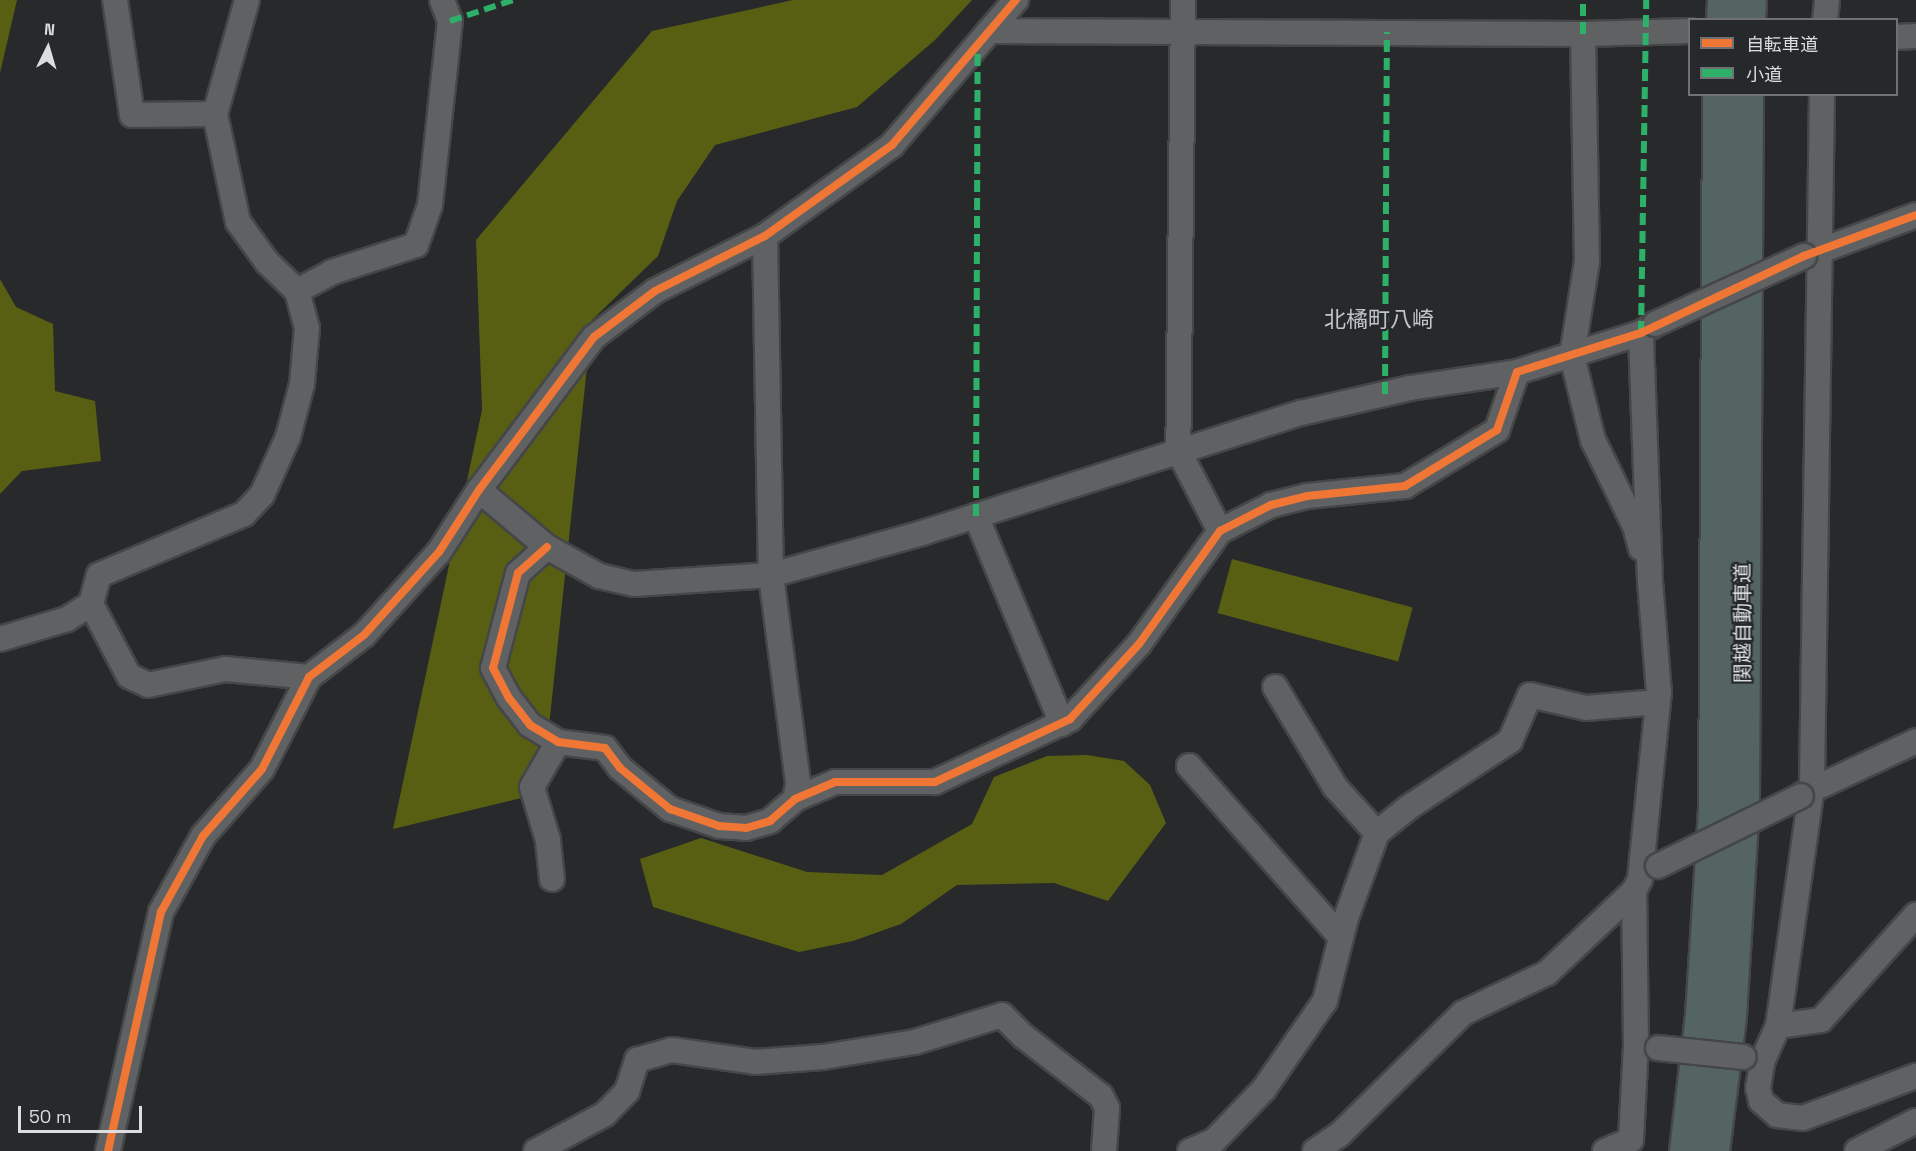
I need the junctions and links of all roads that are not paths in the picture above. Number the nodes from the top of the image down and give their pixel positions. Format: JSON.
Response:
{"nodes":[{"id":1,"x":115,"y":0,"type":"edge"},
{"id":2,"x":247,"y":0,"type":"edge"},
{"id":3,"x":442,"y":0,"type":"edge"},
{"id":4,"x":1016,"y":0,"type":"edge"},
{"id":5,"x":1184,"y":0,"type":"edge"},
{"id":6,"x":1724,"y":0,"type":"edge"},
{"id":7,"x":1749,"y":0,"type":"edge"},
{"id":8,"x":1827,"y":0,"type":"edge"},
{"id":9,"x":1723,"y":18,"type":"edge"},
{"id":10,"x":1748,"y":18,"type":"edge"},
{"id":11,"x":1825,"y":18,"type":"edge"},
{"id":12,"x":988,"y":31,"type":"junction"},
{"id":13,"x":1181,"y":31,"type":"junction"},
{"id":14,"x":1688,"y":31,"type":"edge"},
{"id":15,"x":1583,"y":34,"type":"junction"},
{"id":16,"x":1898,"y":36,"type":"edge"},
{"id":17,"x":1916,"y":36,"type":"edge"},
{"id":18,"x":1719,"y":96,"type":"edge"},
{"id":19,"x":1746,"y":96,"type":"edge"},
{"id":20,"x":1822,"y":96,"type":"edge"},
{"id":21,"x":214,"y":114,"type":"junction"},
{"id":22,"x":1916,"y":216,"type":"edge"},
{"id":23,"x":765,"y":236,"type":"junction"},
{"id":24,"x":1811,"y":253,"type":"junction"},
{"id":25,"x":297,"y":291,"type":"junction"},
{"id":26,"x":1648,"y":328,"type":"junction"},
{"id":27,"x":1572,"y":356,"type":"junction"},
{"id":28,"x":1517,"y":372,"type":"junction"},
{"id":29,"x":1178,"y":450,"type":"junction"},
{"id":30,"x":479,"y":490,"type":"junction"},
{"id":31,"x":976,"y":516,"type":"junction"},
{"id":32,"x":1220,"y":531,"type":"junction"},
{"id":33,"x":547,"y":547,"type":"junction"},
{"id":34,"x":771,"y":575,"type":"junction"},
{"id":35,"x":1650,"y":581,"type":"junction"},
{"id":36,"x":91,"y":604,"type":"junction"},
{"id":37,"x":0,"y":639,"type":"edge"},
{"id":38,"x":309,"y":677,"type":"junction"},
{"id":39,"x":1275,"y":687,"type":"dead end"},
{"id":40,"x":1658,"y":702,"type":"junction"},
{"id":41,"x":1062,"y":724,"type":"junction"},
{"id":42,"x":1916,"y":740,"type":"edge"},
{"id":43,"x":558,"y":742,"type":"junction"},
{"id":44,"x":1189,"y":766,"type":"dead end"},
{"id":45,"x":1807,"y":791,"type":"junction"},
{"id":46,"x":795,"y":799,"type":"junction"},
{"id":47,"x":1377,"y":833,"type":"junction"},
{"id":48,"x":1644,"y":878,"type":"junction"},
{"id":49,"x":552,"y":879,"type":"dead end"},
{"id":50,"x":1916,"y":915,"type":"edge"},
{"id":51,"x":1341,"y":937,"type":"junction"},
{"id":52,"x":1778,"y":1026,"type":"junction"},
{"id":53,"x":1647,"y":1046,"type":"junction"},
{"id":54,"x":1754,"y":1058,"type":"junction"},
{"id":55,"x":1916,"y":1076,"type":"edge"},
{"id":56,"x":1916,"y":1120,"type":"edge"},
{"id":57,"x":108,"y":1151,"type":"edge"},
{"id":58,"x":536,"y":1151,"type":"edge"},
{"id":59,"x":1104,"y":1151,"type":"edge"},
{"id":60,"x":1190,"y":1151,"type":"edge"},
{"id":61,"x":1315,"y":1151,"type":"edge"},
{"id":62,"x":1605,"y":1151,"type":"edge"},
{"id":63,"x":1686,"y":1151,"type":"edge"},
{"id":64,"x":1712,"y":1151,"type":"edge"},
{"id":65,"x":1857,"y":1151,"type":"edge"}],
"edges":[{"from":1,"to":21,"type":"street"},
{"from":2,"to":21,"type":"street"},
{"from":3,"to":25,"type":"street"},
{"from":4,"to":12,"type":"street"},
{"from":5,"to":13,"type":"street"},
{"from":6,"to":9,"type":"highway"},
{"from":7,"to":10,"type":"highway"},
{"from":8,"to":11,"type":"street"},
{"from":12,"to":13,"type":"street"},
{"from":12,"to":23,"type":"street"},
{"from":13,"to":15,"type":"street"},
{"from":13,"to":29,"type":"street"},
{"from":14,"to":15,"type":"street"},
{"from":15,"to":27,"type":"street"},
{"from":16,"to":17,"type":"street"},
{"from":18,"to":63,"type":"highway","name":"関越自動車道"},
{"from":19,"to":64,"type":"highway","name":"関越自動車道"},
{"from":20,"to":24,"type":"street"},
{"from":21,"to":25,"type":"street"},
{"from":22,"to":24,"type":"street"},
{"from":23,"to":30,"type":"street"},
{"from":23,"to":34,"type":"street"},
{"from":24,"to":26,"type":"street","bridge":true},
{"from":24,"to":45,"type":"street"},
{"from":25,"to":36,"type":"street"},
{"from":26,"to":27,"type":"street"},
{"from":26,"to":35,"type":"street"},
{"from":27,"to":28,"type":"street"},
{"from":27,"to":35,"type":"street"},
{"from":28,"to":29,"type":"street"},
{"from":28,"to":32,"type":"street"},
{"from":29,"to":31,"type":"street"},
{"from":29,"to":32,"type":"street"},
{"from":30,"to":33,"type":"street"},
{"from":30,"to":38,"type":"street"},
{"from":31,"to":34,"type":"street"},
{"from":31,"to":41,"type":"street"},
{"from":32,"to":41,"type":"street"},
{"from":33,"to":34,"type":"street"},
{"from":33,"to":43,"type":"street"},
{"from":34,"to":46,"type":"street"},
{"from":35,"to":40,"type":"street"},
{"from":36,"to":37,"type":"street"},
{"from":36,"to":38,"type":"street"},
{"from":38,"to":57,"type":"street"},
{"from":39,"to":47,"type":"street"},
{"from":40,"to":47,"type":"street"},
{"from":40,"to":48,"type":"street"},
{"from":41,"to":46,"type":"street"},
{"from":42,"to":45,"type":"street"},
{"from":43,"to":46,"type":"street"},
{"from":43,"to":49,"type":"street"},
{"from":44,"to":51,"type":"street"},
{"from":45,"to":48,"type":"street","bridge":true},
{"from":45,"to":52,"type":"street"},
{"from":47,"to":51,"type":"street"},
{"from":48,"to":53,"type":"street"},
{"from":48,"to":61,"type":"street"},
{"from":50,"to":52,"type":"street"},
{"from":51,"to":60,"type":"street"},
{"from":52,"to":54,"type":"street"},
{"from":53,"to":54,"type":"street","bridge":true},
{"from":53,"to":62,"type":"street"},
{"from":54,"to":55,"type":"street"},
{"from":56,"to":65,"type":"street"},
{"from":58,"to":59,"type":"street"}]}
